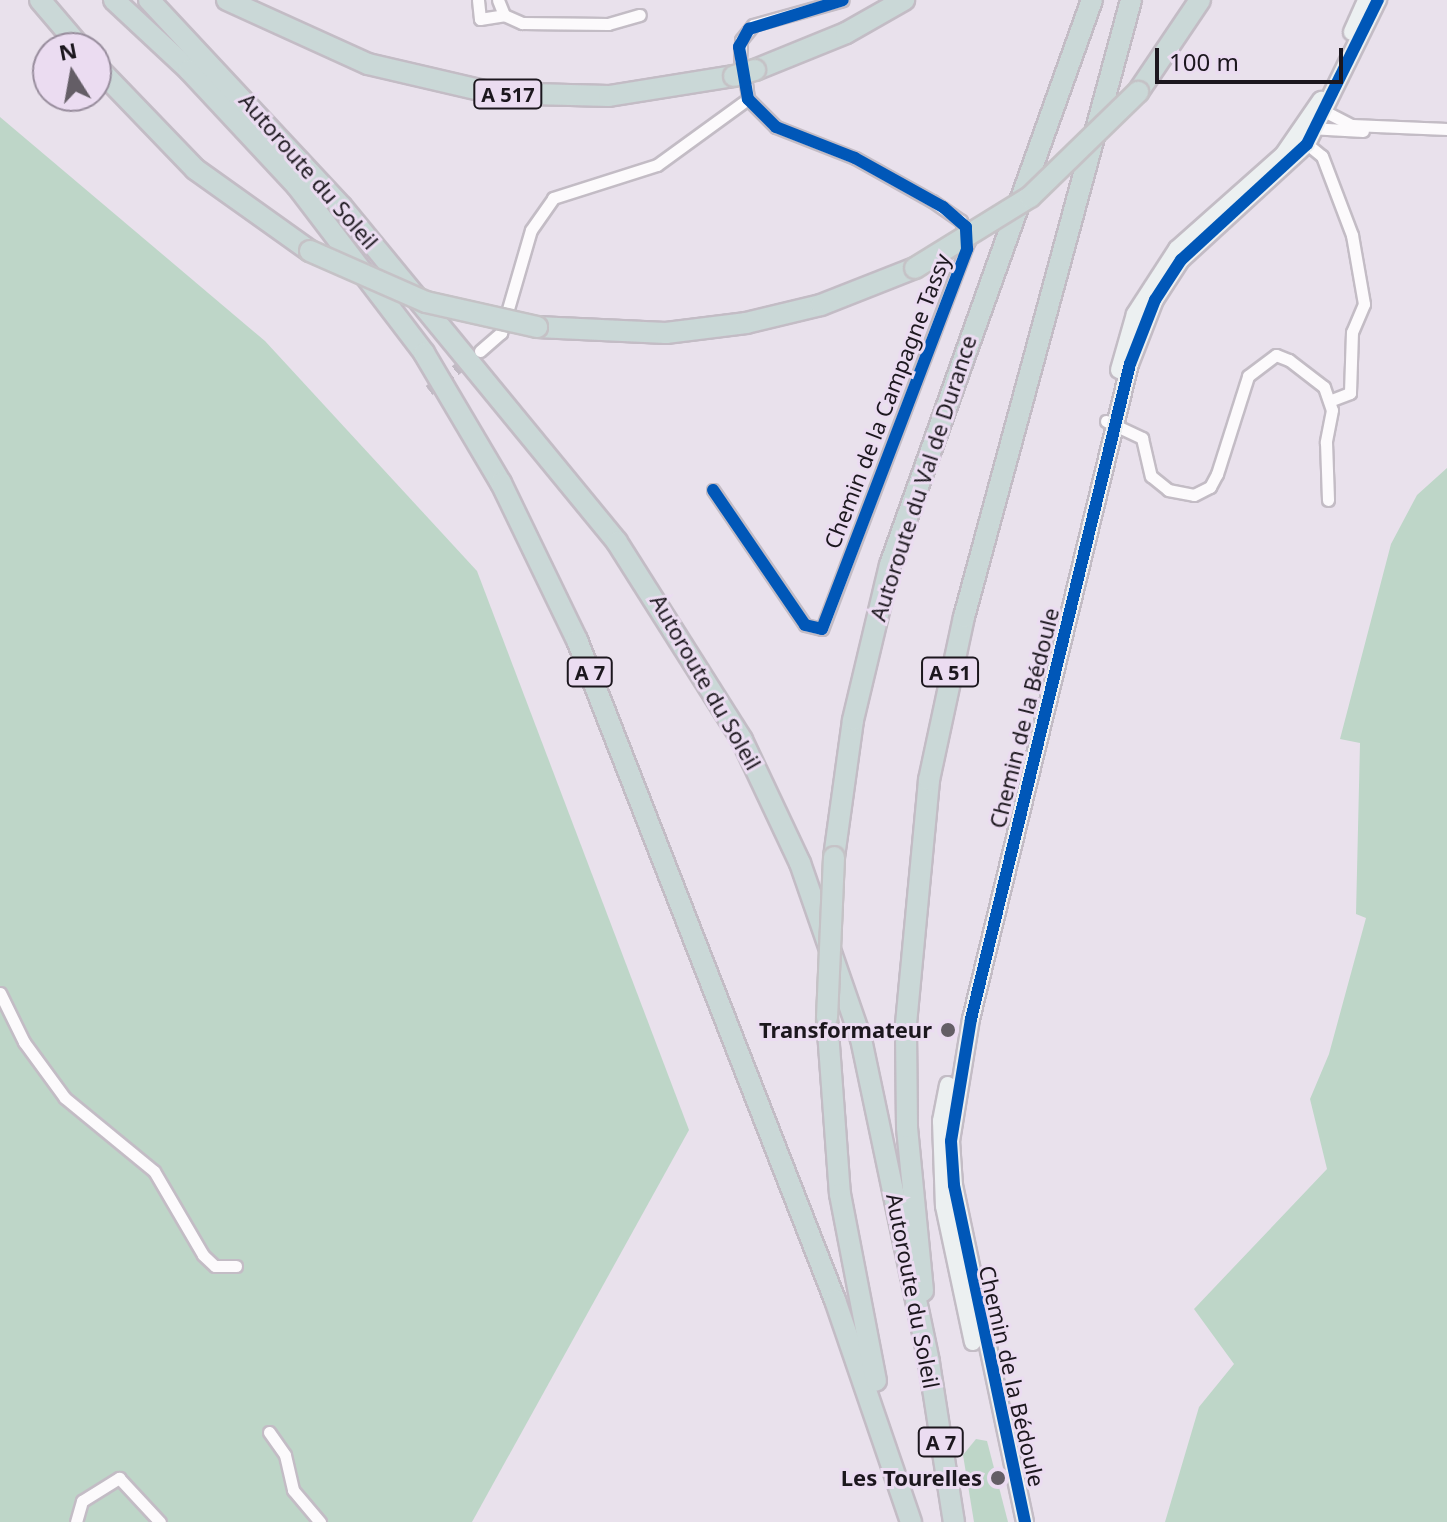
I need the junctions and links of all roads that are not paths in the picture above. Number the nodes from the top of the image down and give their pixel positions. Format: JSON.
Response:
{"nodes":[{"id":1,"x":40,"y":0,"type":"edge"},
{"id":2,"x":114,"y":0,"type":"edge"},
{"id":3,"x":149,"y":0,"type":"edge"},
{"id":4,"x":227,"y":0,"type":"edge"},
{"id":5,"x":478,"y":0,"type":"edge"},
{"id":6,"x":498,"y":0,"type":"edge"},
{"id":7,"x":843,"y":0,"type":"edge"},
{"id":8,"x":904,"y":0,"type":"edge"},
{"id":9,"x":1092,"y":0,"type":"edge"},
{"id":10,"x":1131,"y":0,"type":"edge"},
{"id":11,"x":1200,"y":0,"type":"edge"},
{"id":12,"x":1366,"y":0,"type":"edge"},
{"id":13,"x":1378,"y":0,"type":"edge"},
{"id":14,"x":826,"y":2,"type":"edge"},
{"id":15,"x":504,"y":15,"type":"junction"},
{"id":16,"x":640,"y":15,"type":"dead end"},
{"id":17,"x":67,"y":32,"type":"edge"},
{"id":18,"x":744,"y":72,"type":"junction"},
{"id":19,"x":112,"y":83,"type":"edge"},
{"id":20,"x":748,"y":99,"type":"junction"},
{"id":21,"x":1322,"y":110,"type":"junction"},
{"id":22,"x":1383,"y":129,"type":"junction"},
{"id":23,"x":1447,"y":129,"type":"edge"},
{"id":24,"x":1309,"y":134,"type":"junction"},
{"id":25,"x":480,"y":351,"type":"tunnel mouth"},
{"id":26,"x":1329,"y":401,"type":"junction"},
{"id":27,"x":1111,"y":423,"type":"junction"},
{"id":28,"x":713,"y":490,"type":"dead end"},
{"id":29,"x":1328,"y":500,"type":"dead end"},
{"id":30,"x":0,"y":993,"type":"edge"},
{"id":31,"x":236,"y":1266,"type":"dead end"},
{"id":32,"x":929,"y":1363,"type":"junction"},
{"id":33,"x":269,"y":1432,"type":"dead end"},
{"id":34,"x":889,"y":1447,"type":"junction"},
{"id":35,"x":76,"y":1522,"type":"edge"},
{"id":36,"x":160,"y":1522,"type":"edge"},
{"id":37,"x":320,"y":1522,"type":"edge"},
{"id":38,"x":911,"y":1522,"type":"edge"},
{"id":39,"x":954,"y":1522,"type":"edge"},
{"id":40,"x":1014,"y":1522,"type":"edge"},
{"id":41,"x":1025,"y":1522,"type":"edge"}],
"edges":[{"from":1,"to":17,"type":"highway"},
{"from":2,"to":34,"type":"highway","name":"Autoroute du Soleil","number":"A 7"},
{"from":3,"to":32,"type":"highway","name":"Autoroute du Soleil","number":"A 7"},
{"from":4,"to":18,"type":"highway","number":"A 517"},
{"from":5,"to":15,"type":"street"},
{"from":6,"to":15,"type":"street"},
{"from":7,"to":14,"type":"street"},
{"from":8,"to":18,"type":"highway","number":"A 517"},
{"from":9,"to":34,"type":"highway","name":"Autoroute du Val de Durance","bridge":true},
{"from":10,"to":32,"type":"highway","number":"A 51"},
{"from":11,"to":19,"type":"highway","bridge":true},
{"from":12,"to":21,"type":"street","name":"Chemin de la Bédoule"},
{"from":13,"to":21,"type":"street","name":"Chemin de la Bédoule"},
{"from":14,"to":18,"type":"street"},
{"from":15,"to":16,"type":"street"},
{"from":18,"to":20,"type":"street"},
{"from":20,"to":25,"type":"street"},
{"from":20,"to":28,"type":"street","name":"Chemin de la Campagne Tassy"},
{"from":21,"to":22,"type":"street"},
{"from":21,"to":24,"type":"street","name":"Chemin de la Bédoule"},
{"from":22,"to":23,"type":"street"},
{"from":22,"to":24,"type":"street"},
{"from":24,"to":26,"type":"street"},
{"from":24,"to":27,"type":"street","name":"Chemin de la Bédoule"},
{"from":26,"to":27,"type":"street"},
{"from":26,"to":29,"type":"street"},
{"from":27,"to":40,"type":"street","name":"Chemin de la Bédoule"},
{"from":27,"to":41,"type":"street","name":"Chemin de la Bédoule"},
{"from":30,"to":31,"type":"street"},
{"from":32,"to":39,"type":"highway","name":"Autoroute du Soleil","number":"A 7"},
{"from":33,"to":37,"type":"street"},
{"from":34,"to":38,"type":"highway","name":"Autoroute du Soleil","number":"A 7"},
{"from":35,"to":36,"type":"street"}]}
